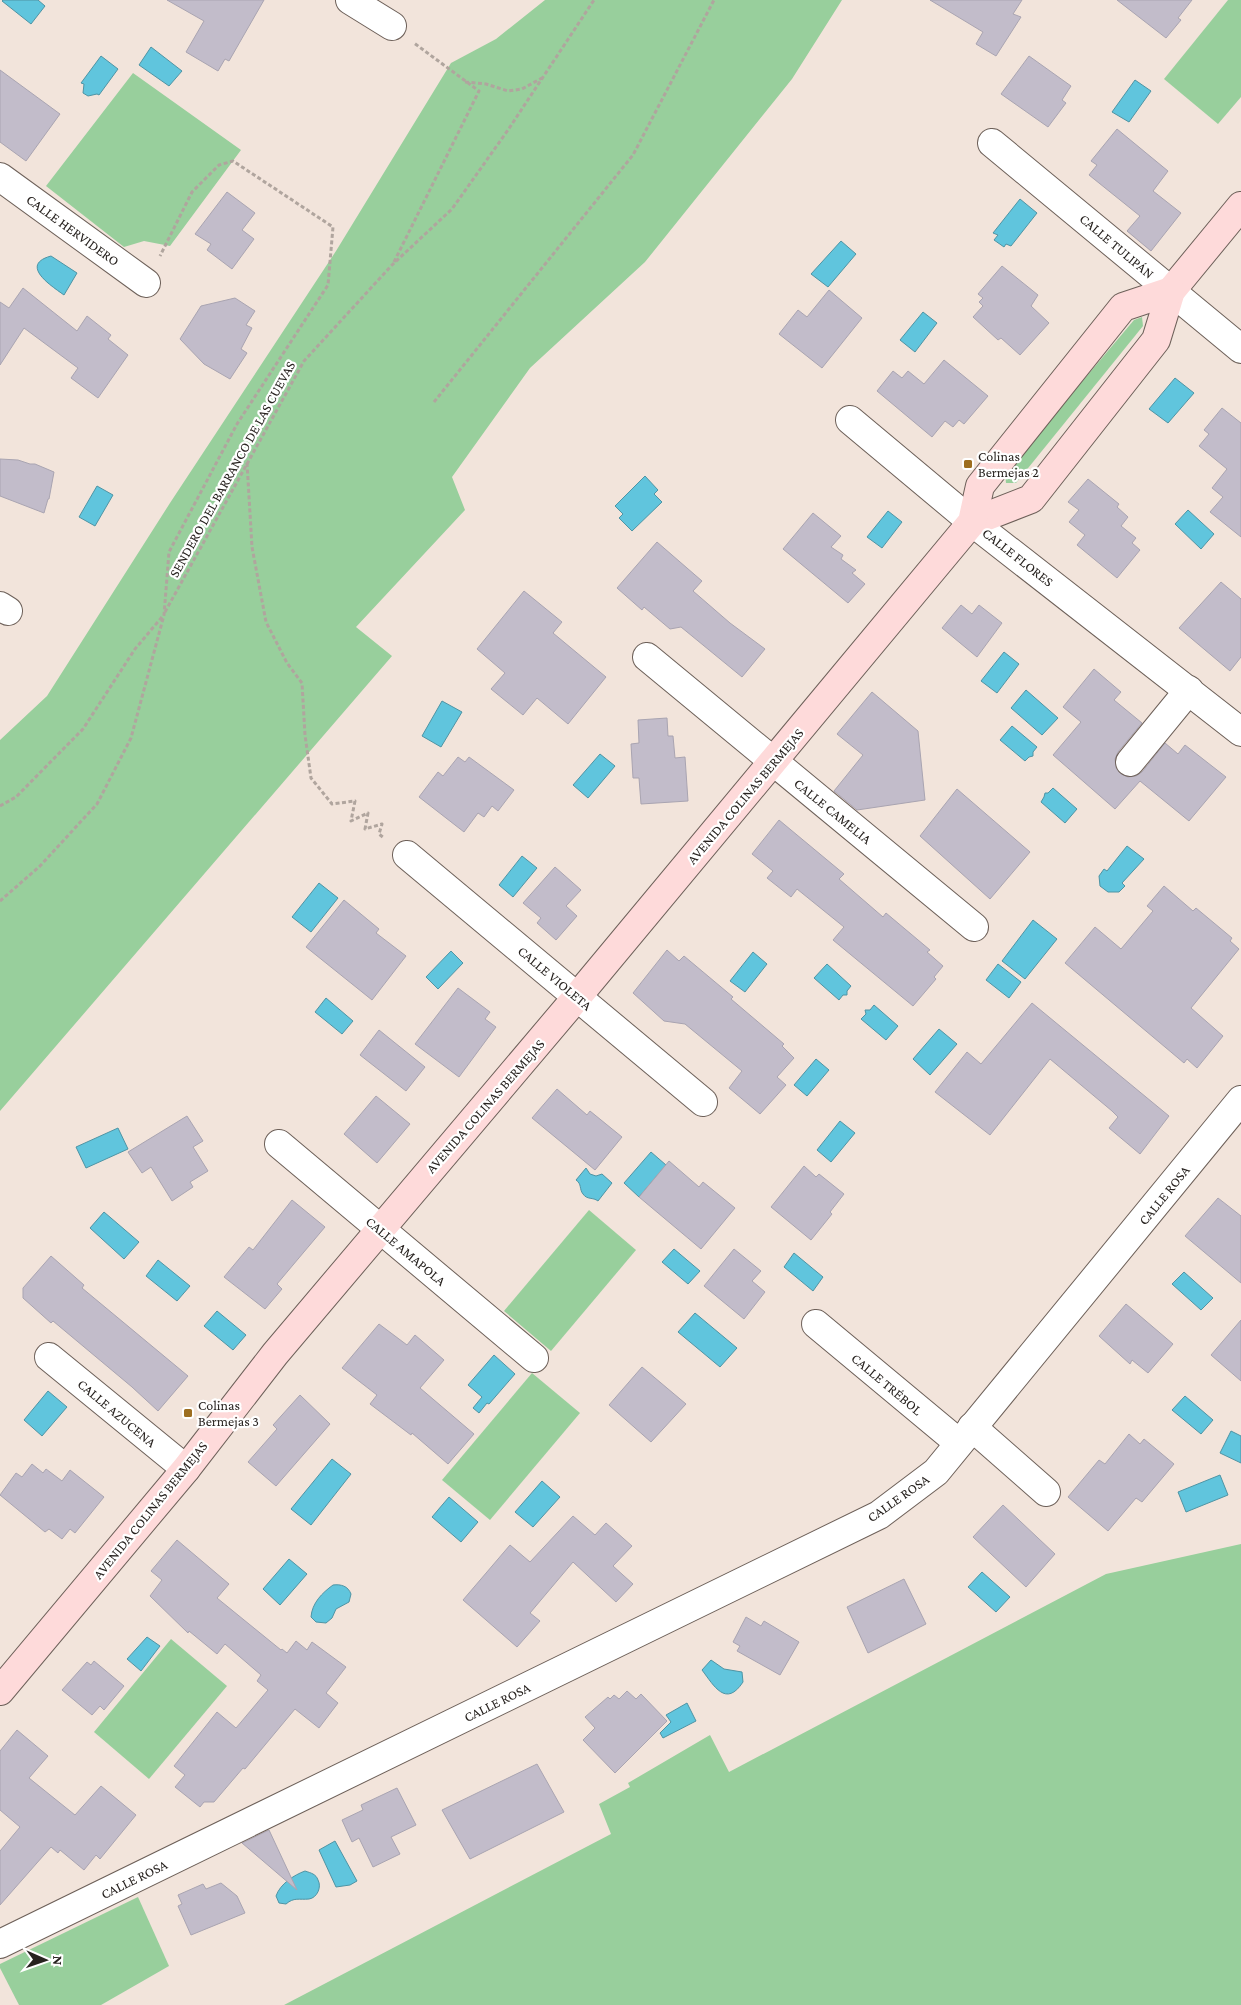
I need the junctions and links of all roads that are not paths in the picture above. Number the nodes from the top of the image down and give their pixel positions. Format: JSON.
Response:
{"nodes":[{"id":1,"x":350,"y":0,"type":"edge"},
{"id":2,"x":392,"y":26,"type":"road end"},
{"id":3,"x":992,"y":143,"type":"dead end"},
{"id":4,"x":0,"y":177,"type":"edge"},
{"id":5,"x":1241,"y":206,"type":"edge"},
{"id":6,"x":146,"y":283,"type":"road end"},
{"id":7,"x":1171,"y":291,"type":"junction"},
{"id":8,"x":1241,"y":349,"type":"edge"},
{"id":9,"x":850,"y":420,"type":"dead end"},
{"id":10,"x":972,"y":522,"type":"junction"},
{"id":11,"x":647,"y":657,"type":"dead end"},
{"id":12,"x":1189,"y":690,"type":"junction"},
{"id":13,"x":1241,"y":732,"type":"edge"},
{"id":14,"x":774,"y":762,"type":"junction"},
{"id":15,"x":1130,"y":762,"type":"dead end"},
{"id":16,"x":406,"y":855,"type":"dead end"},
{"id":17,"x":974,"y":927,"type":"dead end"},
{"id":18,"x":577,"y":997,"type":"junction"},
{"id":19,"x":703,"y":1102,"type":"dead end"},
{"id":20,"x":1238,"y":1109,"type":"edge"},
{"id":21,"x":279,"y":1144,"type":"dead end"},
{"id":22,"x":380,"y":1229,"type":"junction"},
{"id":23,"x":816,"y":1324,"type":"dead end"},
{"id":24,"x":49,"y":1357,"type":"dead end"},
{"id":25,"x":534,"y":1358,"type":"dead end"},
{"id":26,"x":966,"y":1435,"type":"junction"},
{"id":27,"x":186,"y":1469,"type":"junction"},
{"id":28,"x":1046,"y":1492,"type":"dead end"},
{"id":29,"x":0,"y":1691,"type":"edge"},
{"id":30,"x":0,"y":1944,"type":"edge"}],
"edges":[{"from":1,"to":2,"type":"street"},
{"from":3,"to":7,"type":"street","name":"CALLE TULIPÁN"},
{"from":4,"to":6,"type":"street","name":"CALLE HERVIDERO"},
{"from":5,"to":7,"type":"street","name":"AVENIDA COLINAS BERMEJAS"},
{"from":7,"to":8,"type":"street","name":"CALLE TULIPÁN"},
{"from":7,"to":10,"type":"street","name":"AVENIDA COLINAS BERMEJAS"},
{"from":7,"to":10,"type":"street","name":"AVENIDA COLINAS BERMEJAS"},
{"from":9,"to":10,"type":"street","name":"CALLE FLORES"},
{"from":10,"to":12,"type":"street","name":"CALLE FLORES"},
{"from":10,"to":14,"type":"street","name":"AVENIDA COLINAS BERMEJAS"},
{"from":11,"to":14,"type":"street","name":"CALLE CAMELIA"},
{"from":12,"to":13,"type":"street","name":"CALLE FLORES"},
{"from":12,"to":15,"type":"street"},
{"from":14,"to":17,"type":"street","name":"CALLE CAMELIA"},
{"from":14,"to":18,"type":"street","name":"AVENIDA COLINAS BERMEJAS"},
{"from":16,"to":18,"type":"street","name":"CALLE VIOLETA"},
{"from":18,"to":19,"type":"street","name":"CALLE VIOLETA"},
{"from":18,"to":22,"type":"street","name":"AVENIDA COLINAS BERMEJAS"},
{"from":20,"to":26,"type":"street","name":"CALLE ROSA"},
{"from":21,"to":22,"type":"street","name":"CALLE AMAPOLA"},
{"from":22,"to":25,"type":"street","name":"CALLE AMAPOLA"},
{"from":22,"to":27,"type":"street","name":"AVENIDA COLINAS BERMEJAS"},
{"from":23,"to":26,"type":"street","name":"CALLE TRÉBOL"},
{"from":24,"to":27,"type":"street","name":"CALLE AZUCENA"},
{"from":26,"to":28,"type":"street"},
{"from":26,"to":30,"type":"street","name":"CALLE ROSA"},
{"from":27,"to":29,"type":"street","name":"AVENIDA COLINAS BERMEJAS"}]}
